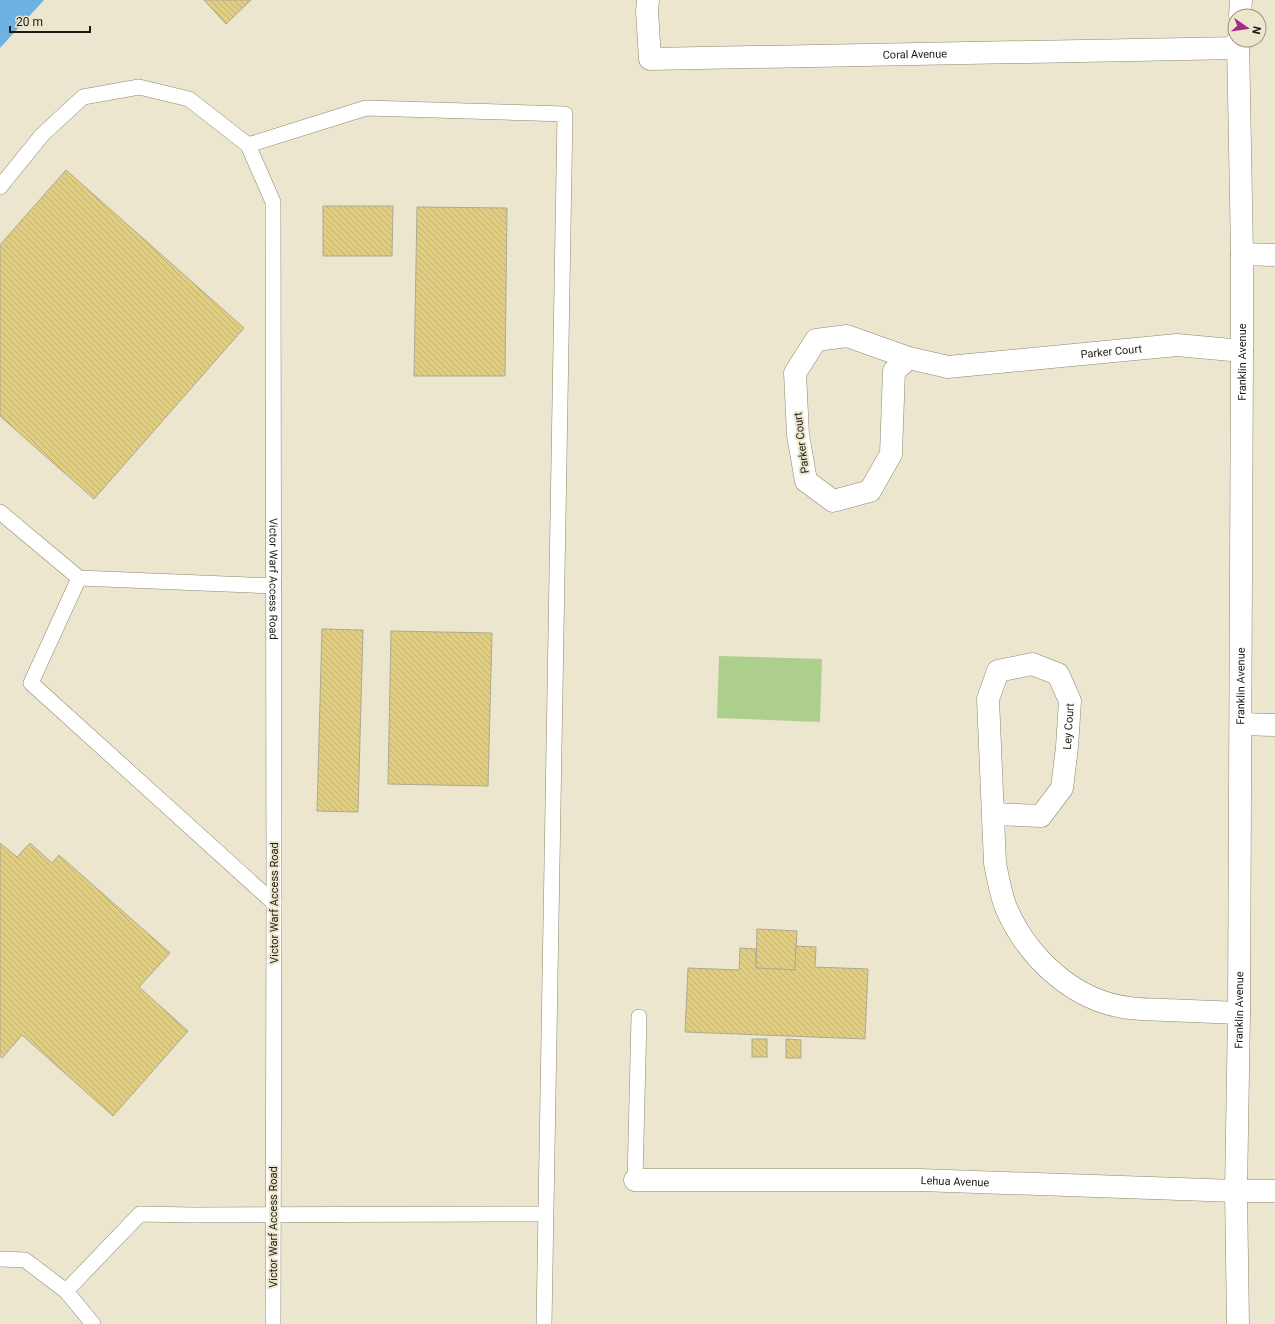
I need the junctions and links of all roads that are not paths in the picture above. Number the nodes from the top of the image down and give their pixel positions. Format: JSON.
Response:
{"nodes":[{"id":1,"x":648,"y":0,"type":"edge"},
{"id":2,"x":1227,"y":44,"type":"edge"},
{"id":3,"x":1238,"y":48,"type":"edge"},
{"id":4,"x":248,"y":145,"type":"junction"},
{"id":5,"x":0,"y":187,"type":"edge"},
{"id":6,"x":1242,"y":254,"type":"junction"},
{"id":7,"x":1275,"y":255,"type":"edge"},
{"id":8,"x":1242,"y":351,"type":"junction"},
{"id":9,"x":909,"y":358,"type":"junction"},
{"id":10,"x":0,"y":512,"type":"edge"},
{"id":11,"x":79,"y":578,"type":"junction"},
{"id":12,"x":274,"y":586,"type":"junction"},
{"id":13,"x":1241,"y":724,"type":"junction"},
{"id":14,"x":1275,"y":724,"type":"edge"},
{"id":15,"x":994,"y":814,"type":"junction"},
{"id":16,"x":274,"y":904,"type":"junction"},
{"id":17,"x":1239,"y":1013,"type":"junction"},
{"id":18,"x":639,"y":1017,"type":"dead end"},
{"id":19,"x":635,"y":1180,"type":"joint"},
{"id":20,"x":1236,"y":1191,"type":"junction"},
{"id":21,"x":1275,"y":1191,"type":"edge"},
{"id":22,"x":545,"y":1214,"type":"junction"},
{"id":23,"x":273,"y":1215,"type":"junction"},
{"id":24,"x":0,"y":1259,"type":"edge"},
{"id":25,"x":66,"y":1292,"type":"junction"},
{"id":26,"x":93,"y":1324,"type":"edge"},
{"id":27,"x":273,"y":1324,"type":"edge"},
{"id":28,"x":544,"y":1324,"type":"edge"},
{"id":29,"x":1238,"y":1324,"type":"edge"}],
"edges":[{"from":1,"to":2,"type":"street","name":"Coral Avenue"},
{"from":3,"to":6,"type":"street","name":"Franklin Avenue"},
{"from":4,"to":5,"type":"lane","name":"Victor Warf Access Road"},
{"from":4,"to":12,"type":"lane","name":"Victor Warf Access Road"},
{"from":4,"to":22,"type":"lane"},
{"from":6,"to":7,"type":"street"},
{"from":6,"to":8,"type":"street","name":"Franklin Avenue"},
{"from":8,"to":9,"type":"street","name":"Parker Court"},
{"from":8,"to":13,"type":"street","name":"Franklin Avenue"},
{"from":9,"to":9,"type":"street","name":"Parker Court"},
{"from":10,"to":11,"type":"lane"},
{"from":11,"to":12,"type":"lane"},
{"from":11,"to":16,"type":"lane"},
{"from":12,"to":16,"type":"lane","name":"Victor Warf Access Road"},
{"from":13,"to":14,"type":"street"},
{"from":13,"to":17,"type":"street","name":"Franklin Avenue"},
{"from":15,"to":15,"type":"street","name":"Ley Court"},
{"from":15,"to":17,"type":"street","name":"Ley Court"},
{"from":16,"to":23,"type":"lane","name":"Victor Warf Access Road"},
{"from":17,"to":20,"type":"street","name":"Franklin Avenue"},
{"from":18,"to":19,"type":"lane"},
{"from":19,"to":20,"type":"street","name":"Lehua Avenue"},
{"from":20,"to":21,"type":"street","name":"Lehua Avenue"},
{"from":20,"to":29,"type":"street","name":"Franklin Avenue"},
{"from":22,"to":23,"type":"lane"},
{"from":22,"to":28,"type":"lane"},
{"from":23,"to":25,"type":"lane"},
{"from":23,"to":27,"type":"lane","name":"Victor Warf Access Road"},
{"from":24,"to":25,"type":"lane"},
{"from":25,"to":26,"type":"lane"}]}
